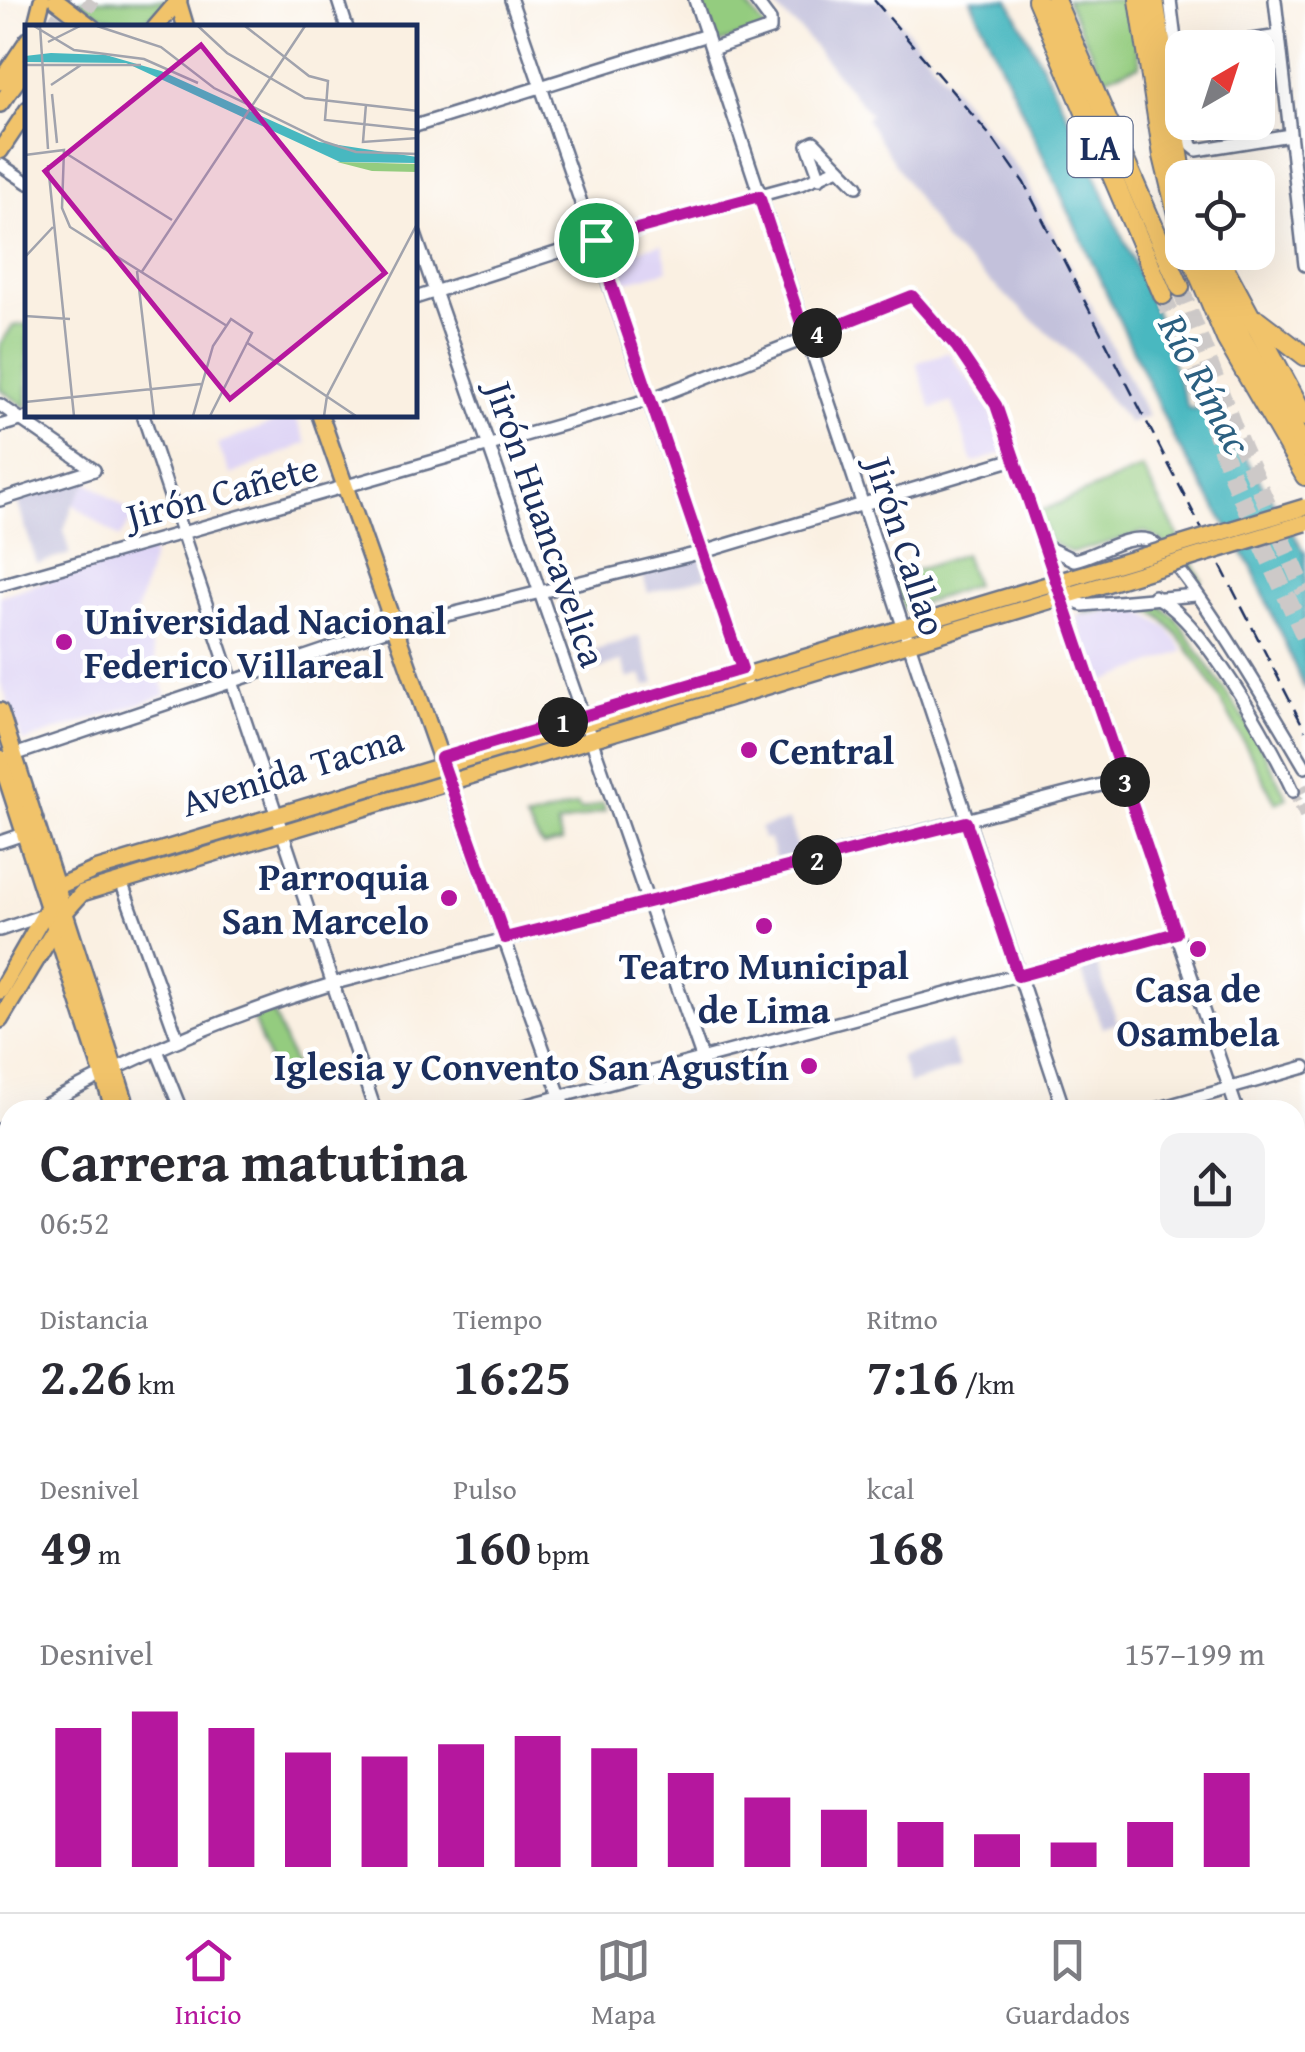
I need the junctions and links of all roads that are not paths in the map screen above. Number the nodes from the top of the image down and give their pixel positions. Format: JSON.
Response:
{"nodes":[{"id":1,"x":42,"y":0,"type":"edge"},
{"id":2,"x":56,"y":0,"type":"edge"},
{"id":3,"x":338,"y":0,"type":"edge"},
{"id":4,"x":511,"y":0,"type":"edge"},
{"id":5,"x":696,"y":0,"type":"edge"},
{"id":6,"x":755,"y":0,"type":"edge"},
{"id":7,"x":1037,"y":0,"type":"edge"},
{"id":8,"x":1055,"y":0,"type":"edge"},
{"id":9,"x":1140,"y":0,"type":"edge"},
{"id":10,"x":1154,"y":0,"type":"edge"},
{"id":11,"x":1170,"y":0,"type":"edge"},
{"id":12,"x":1275,"y":0,"type":"edge"},
{"id":13,"x":178,"y":1,"type":"edge"},
{"id":14,"x":35,"y":25,"type":"edge"},
{"id":15,"x":89,"y":25,"type":"edge"},
{"id":16,"x":157,"y":25,"type":"edge"},
{"id":17,"x":185,"y":25,"type":"edge"},
{"id":18,"x":346,"y":25,"type":"edge"},
{"id":19,"x":1174,"y":30,"type":"edge"},
{"id":20,"x":707,"y":35,"type":"junction"},
{"id":21,"x":1279,"y":36,"type":"junction"},
{"id":22,"x":1275,"y":37,"type":"edge"},
{"id":23,"x":25,"y":44,"type":"edge"},
{"id":24,"x":712,"y":50,"type":"junction"},
{"id":25,"x":25,"y":60,"type":"edge"},
{"id":26,"x":25,"y":70,"type":"edge"},
{"id":27,"x":0,"y":82,"type":"edge"},
{"id":28,"x":544,"y":86,"type":"junction"},
{"id":29,"x":0,"y":92,"type":"edge"},
{"id":30,"x":25,"y":102,"type":"edge"},
{"id":31,"x":0,"y":104,"type":"edge"},
{"id":32,"x":25,"y":114,"type":"edge"},
{"id":33,"x":418,"y":125,"type":"edge"},
{"id":34,"x":25,"y":128,"type":"edge"},
{"id":35,"x":1290,"y":134,"type":"junction"},
{"id":36,"x":1275,"y":137,"type":"edge"},
{"id":37,"x":0,"y":138,"type":"edge"},
{"id":38,"x":1191,"y":140,"type":"edge"},
{"id":39,"x":1255,"y":140,"type":"edge"},
{"id":40,"x":0,"y":151,"type":"edge"},
{"id":41,"x":1180,"y":160,"type":"edge"},
{"id":42,"x":0,"y":165,"type":"edge"},
{"id":43,"x":839,"y":168,"type":"junction"},
{"id":44,"x":1165,"y":168,"type":"edge"},
{"id":45,"x":820,"y":178,"type":"junction"},
{"id":46,"x":25,"y":181,"type":"edge"},
{"id":47,"x":856,"y":186,"type":"dead end"},
{"id":48,"x":759,"y":196,"type":"junction"},
{"id":49,"x":596,"y":240,"type":"junction"},
{"id":50,"x":418,"y":243,"type":"edge"},
{"id":51,"x":1305,"y":265,"type":"edge"},
{"id":52,"x":1196,"y":270,"type":"edge"},
{"id":53,"x":1212,"y":270,"type":"edge"},
{"id":54,"x":1225,"y":270,"type":"edge"},
{"id":55,"x":434,"y":292,"type":"junction"},
{"id":56,"x":418,"y":297,"type":"edge"},
{"id":57,"x":1241,"y":301,"type":"junction"},
{"id":58,"x":1305,"y":333,"type":"edge"},
{"id":59,"x":806,"y":338,"type":"junction"},
{"id":60,"x":1285,"y":341,"type":"junction"},
{"id":61,"x":1305,"y":356,"type":"edge"},
{"id":62,"x":650,"y":399,"type":"junction"},
{"id":63,"x":0,"y":405,"type":"edge"},
{"id":64,"x":1305,"y":416,"type":"edge"},
{"id":65,"x":27,"y":418,"type":"edge"},
{"id":66,"x":144,"y":418,"type":"edge"},
{"id":67,"x":321,"y":418,"type":"edge"},
{"id":68,"x":21,"y":420,"type":"junction"},
{"id":69,"x":0,"y":426,"type":"edge"},
{"id":70,"x":487,"y":446,"type":"junction"},
{"id":71,"x":1305,"y":448,"type":"edge"},
{"id":72,"x":1014,"y":459,"type":"junction"},
{"id":73,"x":1305,"y":476,"type":"edge"},
{"id":74,"x":345,"y":489,"type":"junction"},
{"id":75,"x":0,"y":500,"type":"edge"},
{"id":76,"x":861,"y":503,"type":"junction"},
{"id":77,"x":1305,"y":506,"type":"edge"},
{"id":78,"x":1305,"y":523,"type":"edge"},
{"id":79,"x":184,"y":531,"type":"junction"},
{"id":80,"x":1044,"y":546,"type":"junction"},
{"id":81,"x":702,"y":552,"type":"junction"},
{"id":82,"x":1149,"y":563,"type":"junction"},
{"id":83,"x":1060,"y":584,"type":"junction"},
{"id":84,"x":0,"y":585,"type":"edge"},
{"id":85,"x":1196,"y":595,"type":"junction"},
{"id":86,"x":538,"y":596,"type":"junction"},
{"id":87,"x":1154,"y":596,"type":"junction"},
{"id":88,"x":396,"y":628,"type":"junction"},
{"id":89,"x":904,"y":631,"type":"junction"},
{"id":90,"x":1241,"y":664,"type":"junction"},
{"id":91,"x":1224,"y":674,"type":"junction"},
{"id":92,"x":746,"y":680,"type":"junction"},
{"id":93,"x":234,"y":682,"type":"junction"},
{"id":94,"x":0,"y":711,"type":"edge"},
{"id":95,"x":585,"y":720,"type":"junction"},
{"id":96,"x":593,"y":744,"type":"junction"},
{"id":97,"x":1296,"y":753,"type":"junction"},
{"id":98,"x":1275,"y":754,"type":"junction"},
{"id":99,"x":4,"y":758,"type":"edge"},
{"id":100,"x":442,"y":762,"type":"junction"},
{"id":101,"x":1305,"y":767,"type":"edge"},
{"id":102,"x":1124,"y":779,"type":"junction"},
{"id":103,"x":449,"y":782,"type":"junction"},
{"id":104,"x":1293,"y":791,"type":"tunnel mouth"},
{"id":105,"x":277,"y":812,"type":"junction"},
{"id":106,"x":966,"y":822,"type":"junction"},
{"id":107,"x":32,"y":832,"type":"junction"},
{"id":108,"x":284,"y":832,"type":"junction"},
{"id":109,"x":0,"y":842,"type":"edge"},
{"id":110,"x":121,"y":881,"type":"junction"},
{"id":111,"x":53,"y":901,"type":"junction"},
{"id":112,"x":650,"y":902,"type":"junction"},
{"id":113,"x":0,"y":930,"type":"edge"},
{"id":114,"x":55,"y":930,"type":"junction"},
{"id":115,"x":1176,"y":933,"type":"junction"},
{"id":116,"x":505,"y":938,"type":"junction"},
{"id":117,"x":1018,"y":976,"type":"junction"},
{"id":118,"x":0,"y":979,"type":"edge"},
{"id":119,"x":335,"y":983,"type":"junction"},
{"id":120,"x":0,"y":992,"type":"edge"},
{"id":121,"x":0,"y":1020,"type":"edge"},
{"id":122,"x":178,"y":1040,"type":"junction"},
{"id":123,"x":158,"y":1050,"type":"junction"},
{"id":124,"x":703,"y":1060,"type":"junction"},
{"id":125,"x":1305,"y":1067,"type":"edge"},
{"id":126,"x":108,"y":1070,"type":"junction"},
{"id":127,"x":1230,"y":1088,"type":"junction"},
{"id":128,"x":560,"y":1096,"type":"junction"},
{"id":129,"x":54,"y":1100,"type":"edge"},
{"id":130,"x":112,"y":1100,"type":"edge"},
{"id":131,"x":123,"y":1100,"type":"edge"},
{"id":132,"x":177,"y":1100,"type":"edge"},
{"id":133,"x":372,"y":1100,"type":"edge"},
{"id":134,"x":545,"y":1100,"type":"edge"},
{"id":135,"x":561,"y":1100,"type":"edge"},
{"id":136,"x":1061,"y":1100,"type":"edge"},
{"id":137,"x":1188,"y":1100,"type":"edge"},
{"id":138,"x":1234,"y":1100,"type":"edge"}],
"edges":[{"from":1,"to":14,"type":"main road"},
{"from":2,"to":15,"type":"main road"},
{"from":3,"to":18,"type":"street"},
{"from":4,"to":28,"type":"street"},
{"from":5,"to":20,"type":"street","name":"Jirón Callao"},
{"from":6,"to":24,"type":"street"},
{"from":7,"to":8,"type":"highway","number":"LA"},
{"from":9,"to":44,"type":"highway"},
{"from":10,"to":41,"type":"highway"},
{"from":11,"to":19,"type":"street"},
{"from":12,"to":21,"type":"street"},
{"from":13,"to":16,"type":"main road"},
{"from":13,"to":17,"type":"main road"},
{"from":20,"to":24,"type":"street","name":"Jirón Callao"},
{"from":20,"to":28,"type":"street"},
{"from":21,"to":22,"type":"street"},
{"from":21,"to":35,"type":"street"},
{"from":23,"to":27,"type":"main road"},
{"from":24,"to":48,"type":"street","name":"Jirón Callao"},
{"from":25,"to":29,"type":"main road"},
{"from":26,"to":31,"type":"main road"},
{"from":28,"to":33,"type":"street"},
{"from":28,"to":49,"type":"street"},
{"from":30,"to":37,"type":"main road"},
{"from":32,"to":40,"type":"main road"},
{"from":34,"to":42,"type":"main road"},
{"from":35,"to":36,"type":"street"},
{"from":35,"to":51,"type":"street"},
{"from":38,"to":39,"type":"street"},
{"from":42,"to":46,"type":"street"},
{"from":43,"to":45,"type":"street"},
{"from":43,"to":45,"type":"street"},
{"from":43,"to":47,"type":"street"},
{"from":45,"to":48,"type":"street"},
{"from":48,"to":49,"type":"street"},
{"from":48,"to":59,"type":"street","name":"Jirón Callao"},
{"from":49,"to":55,"type":"street"},
{"from":49,"to":62,"type":"street"},
{"from":50,"to":55,"type":"street","name":"Jirón Huancavelica"},
{"from":52,"to":73,"type":"highway"},
{"from":53,"to":71,"type":"highway"},
{"from":54,"to":57,"type":"highway"},
{"from":55,"to":56,"type":"street"},
{"from":55,"to":70,"type":"street","name":"Jirón Huancavelica"},
{"from":57,"to":60,"type":"highway"},
{"from":57,"to":64,"type":"highway"},
{"from":58,"to":60,"type":"highway"},
{"from":59,"to":62,"type":"street","name":"Jirón Cañete"},
{"from":59,"to":72,"type":"street","name":"Jirón Cañete"},
{"from":59,"to":76,"type":"street","name":"Jirón Callao"},
{"from":60,"to":61,"type":"highway"},
{"from":62,"to":70,"type":"street","name":"Jirón Cañete"},
{"from":62,"to":81,"type":"street"},
{"from":63,"to":68,"type":"street"},
{"from":65,"to":68,"type":"street"},
{"from":66,"to":79,"type":"street"},
{"from":67,"to":74,"type":"main road"},
{"from":68,"to":69,"type":"street"},
{"from":68,"to":75,"type":"street"},
{"from":70,"to":74,"type":"street","name":"Jirón Cañete"},
{"from":70,"to":86,"type":"street","name":"Jirón Huancavelica"},
{"from":72,"to":76,"type":"street"},
{"from":72,"to":80,"type":"street"},
{"from":74,"to":79,"type":"street","name":"Jirón Cañete"},
{"from":74,"to":88,"type":"main road"},
{"from":76,"to":81,"type":"street"},
{"from":76,"to":89,"type":"street","name":"Jirón Callao"},
{"from":77,"to":82,"type":"main road","bridge":true},
{"from":78,"to":82,"type":"main road","bridge":true},
{"from":79,"to":84,"type":"street","name":"Jirón Cañete"},
{"from":79,"to":93,"type":"street"},
{"from":80,"to":83,"type":"street"},
{"from":80,"to":85,"type":"street"},
{"from":81,"to":86,"type":"street"},
{"from":81,"to":92,"type":"street"},
{"from":82,"to":83,"type":"main road","name":"Avenida Tacna"},
{"from":83,"to":87,"type":"street"},
{"from":83,"to":89,"type":"main road","name":"Avenida Tacna"},
{"from":83,"to":102,"type":"street"},
{"from":85,"to":87,"type":"street"},
{"from":85,"to":90,"type":"street"},
{"from":86,"to":88,"type":"street"},
{"from":86,"to":95,"type":"street","name":"Jirón Huancavelica"},
{"from":87,"to":91,"type":"street"},
{"from":88,"to":93,"type":"street"},
{"from":88,"to":100,"type":"main road"},
{"from":89,"to":92,"type":"main road","name":"Avenida Tacna"},
{"from":89,"to":92,"type":"main road","name":"Avenida Tacna"},
{"from":89,"to":106,"type":"street","name":"Jirón Callao"},
{"from":90,"to":91,"type":"street"},
{"from":90,"to":97,"type":"street"},
{"from":91,"to":98,"type":"street"},
{"from":92,"to":95,"type":"main road","name":"Avenida Tacna"},
{"from":92,"to":96,"type":"main road","name":"Avenida Tacna"},
{"from":93,"to":99,"type":"street"},
{"from":93,"to":105,"type":"street"},
{"from":94,"to":99,"type":"main road"},
{"from":95,"to":96,"type":"street","name":"Jirón Huancavelica"},
{"from":95,"to":100,"type":"main road","name":"Avenida Tacna"},
{"from":96,"to":103,"type":"main road","name":"Avenida Tacna"},
{"from":96,"to":112,"type":"street","name":"Jirón Huancavelica"},
{"from":97,"to":98,"type":"street"},
{"from":97,"to":101,"type":"street"},
{"from":98,"to":104,"type":"street"},
{"from":99,"to":107,"type":"main road"},
{"from":100,"to":103,"type":"street"},
{"from":100,"to":105,"type":"main road","name":"Avenida Tacna"},
{"from":102,"to":106,"type":"street"},
{"from":102,"to":115,"type":"street"},
{"from":103,"to":108,"type":"main road","name":"Avenida Tacna"},
{"from":103,"to":116,"type":"street"},
{"from":105,"to":108,"type":"street"},
{"from":105,"to":111,"type":"main road","name":"Avenida Tacna"},
{"from":106,"to":112,"type":"street"},
{"from":106,"to":117,"type":"street","name":"Jirón Callao"},
{"from":107,"to":109,"type":"street"},
{"from":107,"to":111,"type":"main road"},
{"from":108,"to":110,"type":"main road","name":"Avenida Tacna"},
{"from":108,"to":119,"type":"street"},
{"from":110,"to":111,"type":"main road","name":"Avenida Tacna"},
{"from":110,"to":122,"type":"street"},
{"from":111,"to":113,"type":"street","name":"Avenida Tacna"},
{"from":111,"to":114,"type":"main road"},
{"from":111,"to":118,"type":"main road"},
{"from":111,"to":120,"type":"main road"},
{"from":111,"to":126,"type":"main road"},
{"from":112,"to":116,"type":"street"},
{"from":112,"to":124,"type":"street","name":"Jirón Huancavelica"},
{"from":114,"to":121,"type":"main road"},
{"from":114,"to":126,"type":"main road"},
{"from":115,"to":117,"type":"street"},
{"from":115,"to":127,"type":"street"},
{"from":116,"to":119,"type":"street"},
{"from":116,"to":128,"type":"street"},
{"from":117,"to":124,"type":"street"},
{"from":117,"to":136,"type":"street","name":"Jirón Callao"},
{"from":119,"to":122,"type":"street"},
{"from":119,"to":133,"type":"street"},
{"from":122,"to":123,"type":"street"},
{"from":123,"to":126,"type":"street"},
{"from":123,"to":132,"type":"street"},
{"from":124,"to":128,"type":"street"},
{"from":125,"to":127,"type":"street"},
{"from":126,"to":129,"type":"street"},
{"from":126,"to":130,"type":"main road"},
{"from":126,"to":131,"type":"main road"},
{"from":127,"to":137,"type":"street"},
{"from":127,"to":138,"type":"street"},
{"from":128,"to":134,"type":"street"},
{"from":128,"to":135,"type":"street"}]}
